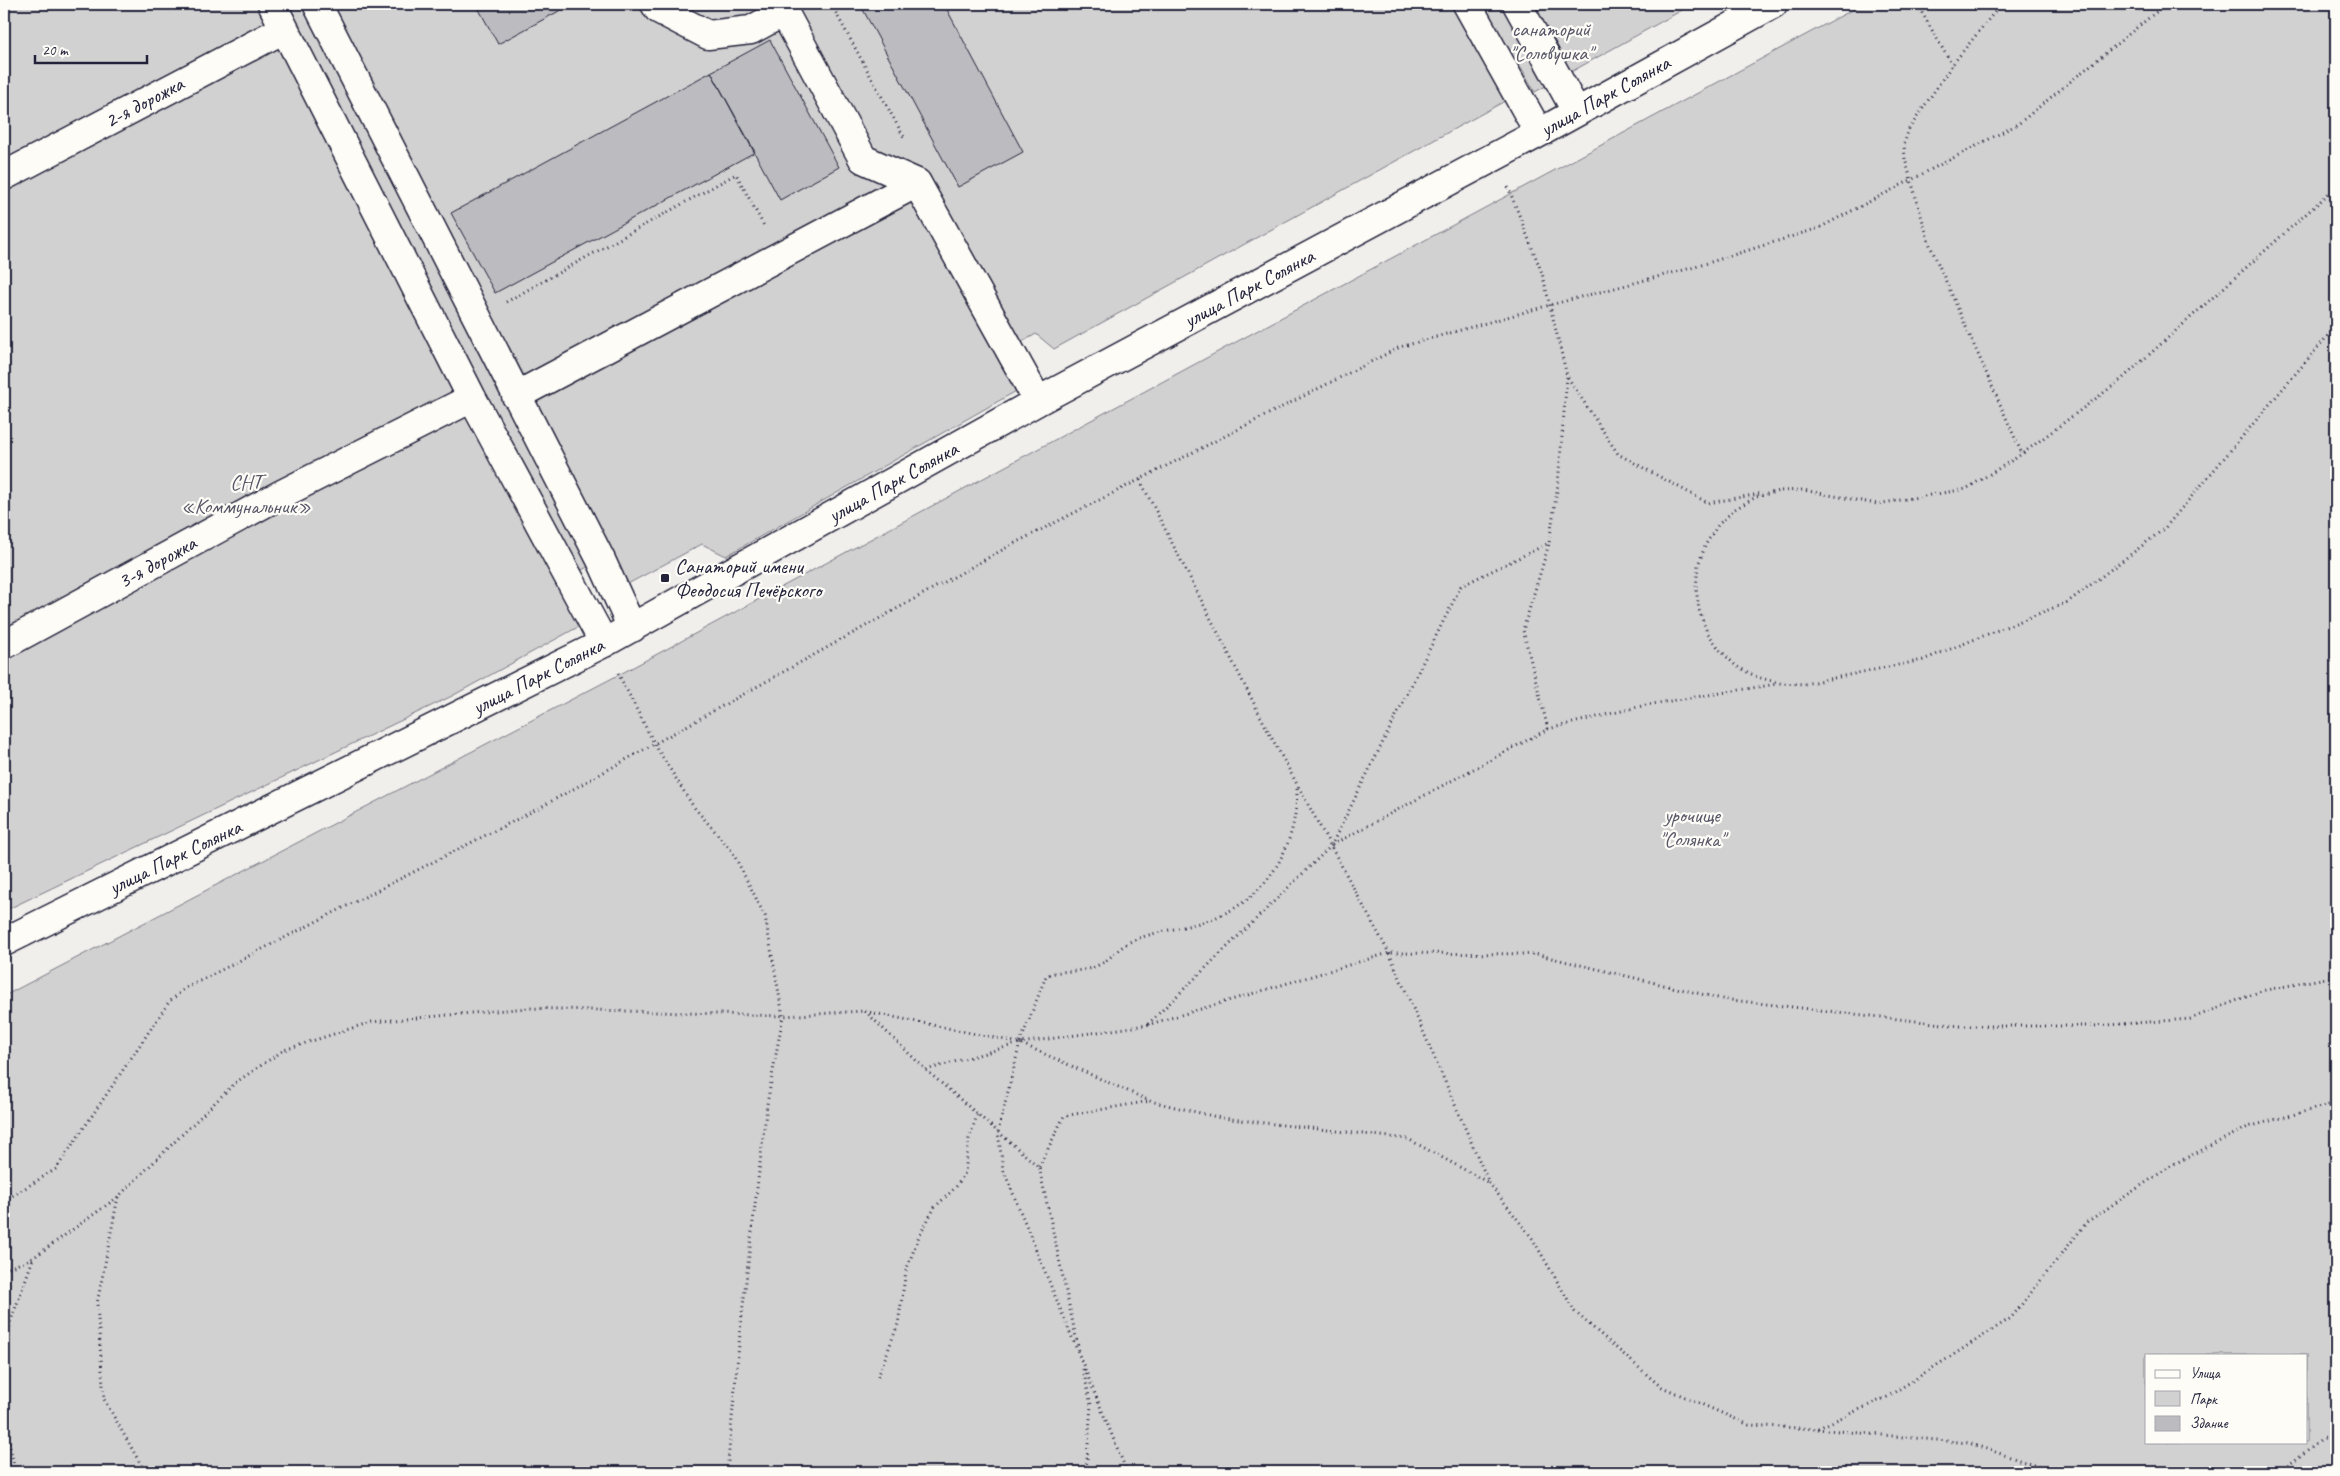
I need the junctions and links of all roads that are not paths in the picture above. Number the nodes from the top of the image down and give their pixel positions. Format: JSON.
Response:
{"nodes":[{"id":1,"x":272,"y":4,"type":"edge"},
{"id":2,"x":317,"y":4,"type":"edge"},
{"id":3,"x":655,"y":4,"type":"edge"},
{"id":4,"x":1467,"y":4,"type":"edge"},
{"id":5,"x":1517,"y":4,"type":"edge"},
{"id":6,"x":1773,"y":4,"type":"edge"},
{"id":7,"x":284,"y":28,"type":"junction"},
{"id":8,"x":1576,"y":111,"type":"junction"},
{"id":9,"x":1539,"y":133,"type":"junction"},
{"id":10,"x":4,"y":176,"type":"edge"},
{"id":11,"x":917,"y":182,"type":"junction"},
{"id":12,"x":516,"y":396,"type":"junction"},
{"id":13,"x":472,"y":398,"type":"junction"},
{"id":14,"x":1038,"y":401,"type":"junction"},
{"id":15,"x":632,"y":628,"type":"junction"},
{"id":16,"x":604,"y":643,"type":"junction"},
{"id":17,"x":4,"y":645,"type":"edge"},
{"id":18,"x":4,"y":942,"type":"edge"}],
"edges":[{"from":1,"to":7,"type":"street"},
{"from":2,"to":12,"type":"street"},
{"from":3,"to":11,"type":"street"},
{"from":4,"to":9,"type":"street"},
{"from":5,"to":8,"type":"street"},
{"from":6,"to":8,"type":"street","name":"улица Парк Солянка"},
{"from":7,"to":10,"type":"street","name":"2-я дорожка"},
{"from":7,"to":13,"type":"street"},
{"from":8,"to":9,"type":"street","name":"улица Парк Солянка"},
{"from":9,"to":14,"type":"street","name":"улица Парк Солянка"},
{"from":11,"to":12,"type":"street"},
{"from":11,"to":14,"type":"street"},
{"from":12,"to":15,"type":"street"},
{"from":13,"to":16,"type":"street"},
{"from":13,"to":17,"type":"street","name":"3-я дорожка"},
{"from":14,"to":15,"type":"street","name":"улица Парк Солянка"},
{"from":15,"to":16,"type":"street","name":"улица Парк Солянка"},
{"from":16,"to":18,"type":"street","name":"улица Парк Солянка"}]}
